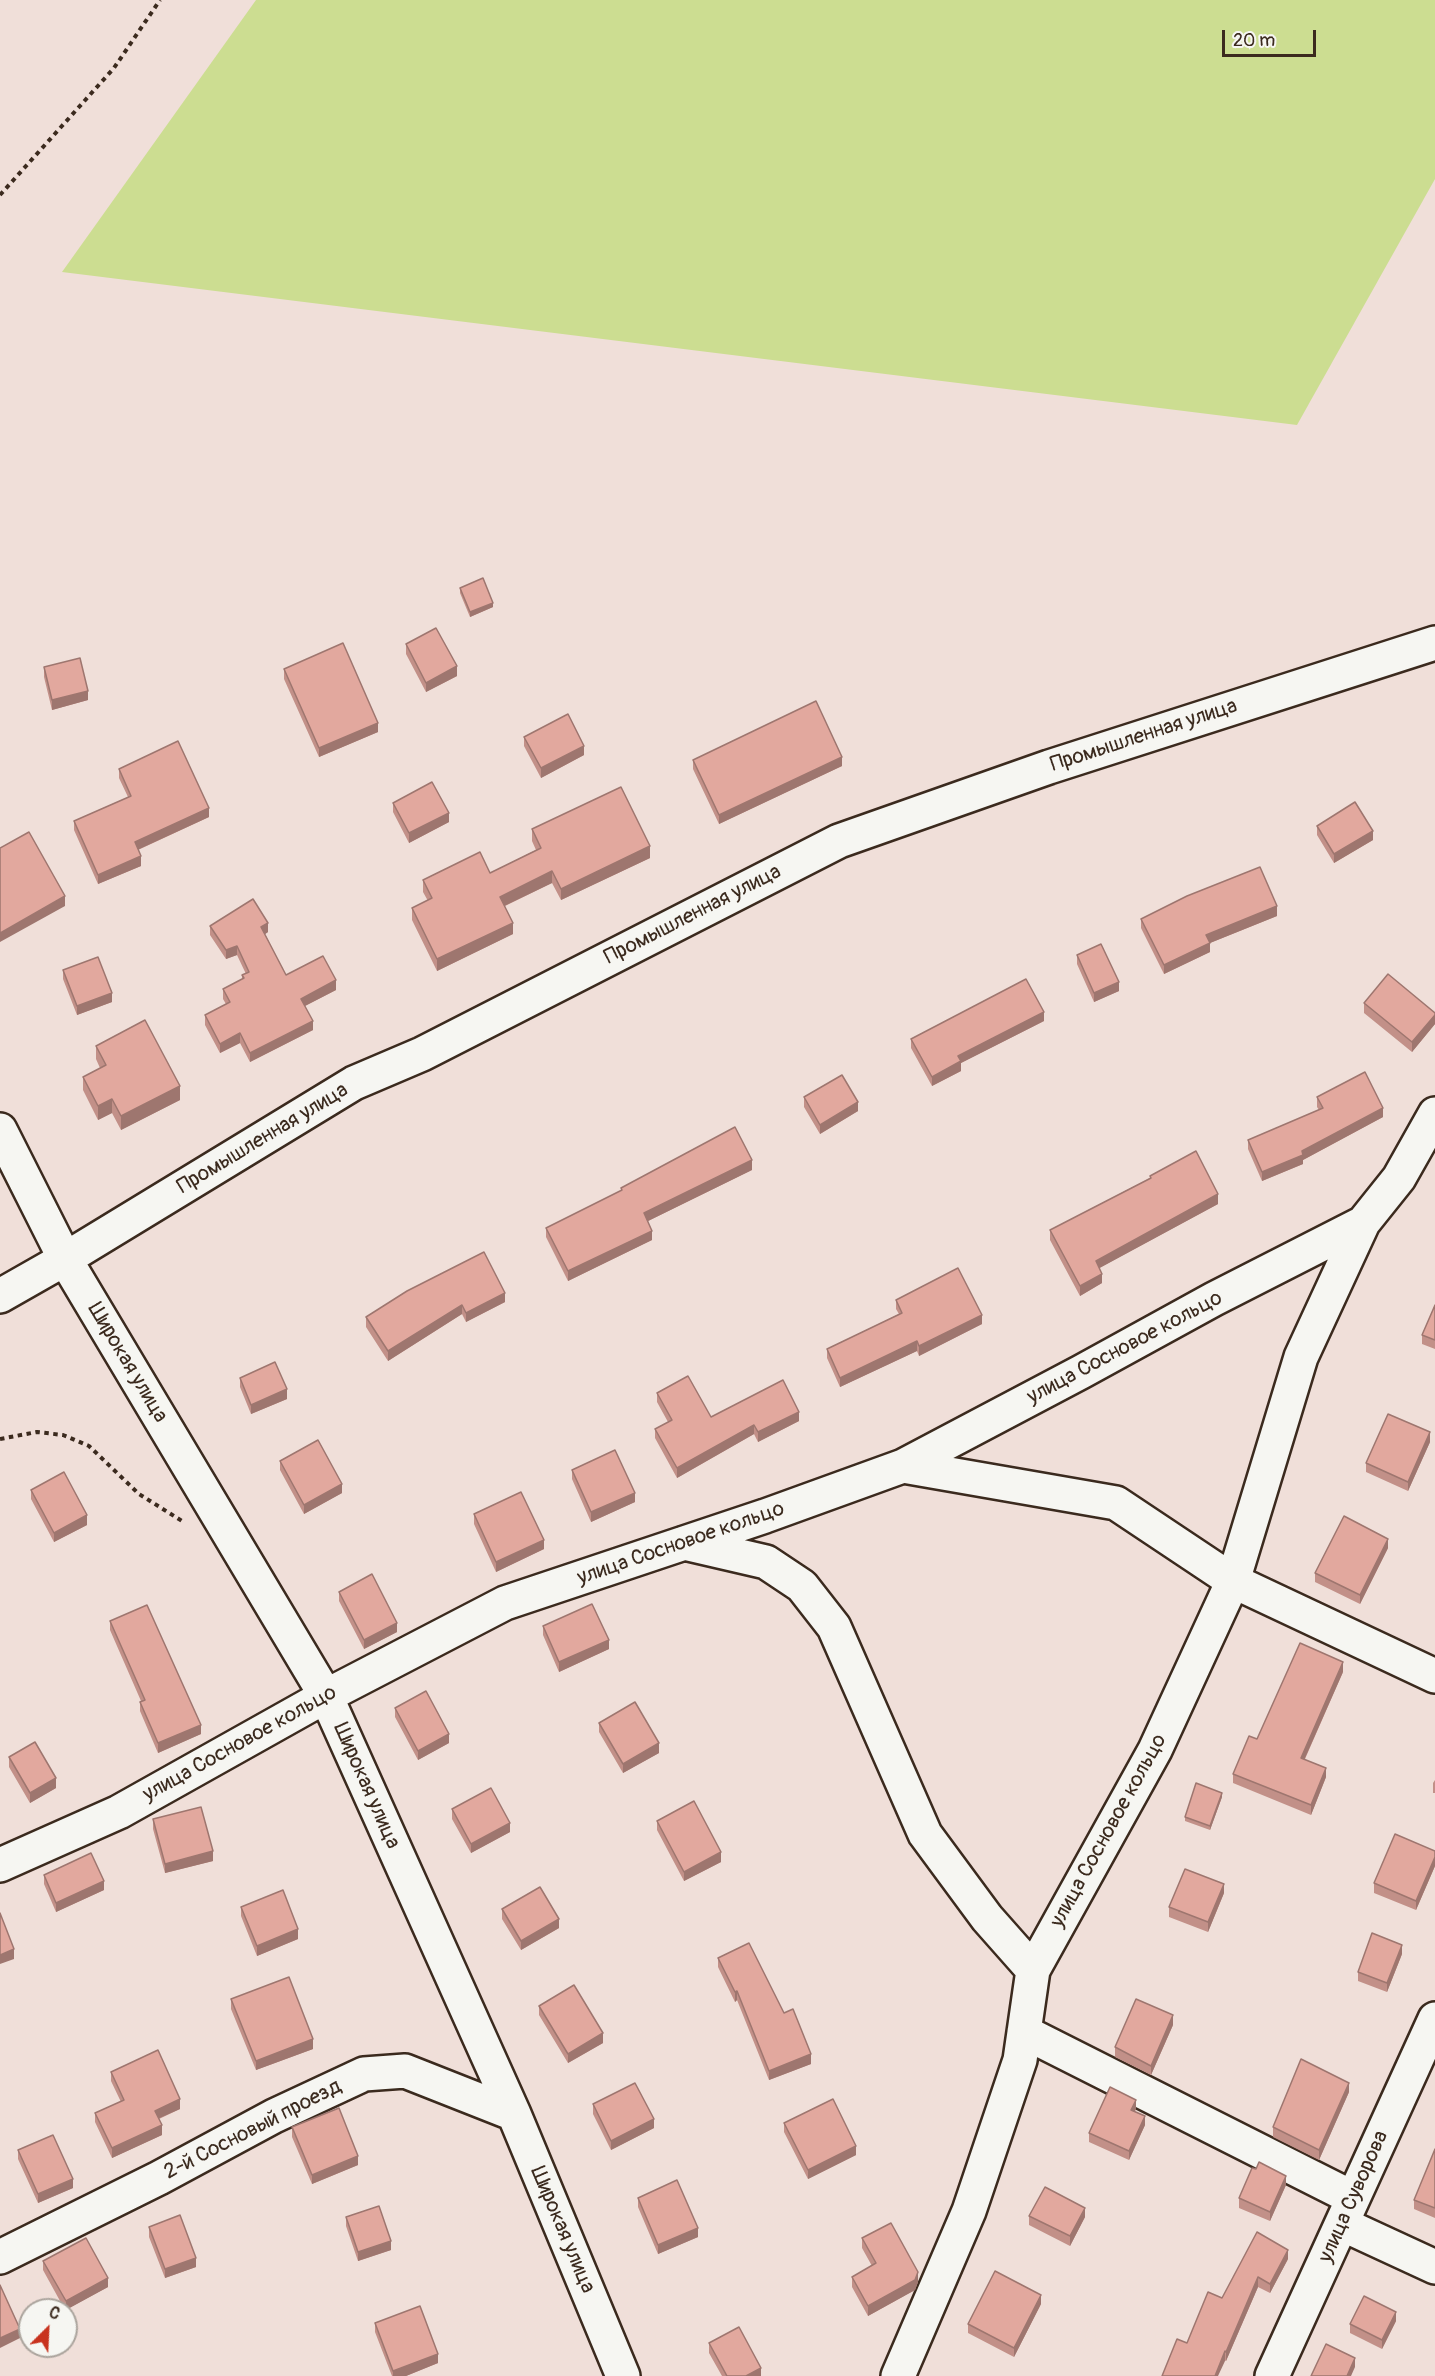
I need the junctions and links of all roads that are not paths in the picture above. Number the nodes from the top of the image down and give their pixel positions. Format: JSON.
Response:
{"nodes":[{"id":1,"x":1435,"y":643,"type":"edge"},
{"id":2,"x":1435,"y":1113,"type":"edge"},
{"id":3,"x":0,"y":1130,"type":"edge"},
{"id":4,"x":1363,"y":1223,"type":"junction"},
{"id":5,"x":65,"y":1259,"type":"junction"},
{"id":6,"x":0,"y":1296,"type":"edge"},
{"id":7,"x":903,"y":1466,"type":"junction"},
{"id":8,"x":684,"y":1543,"type":"junction"},
{"id":9,"x":1233,"y":1581,"type":"junction"},
{"id":10,"x":1435,"y":1676,"type":"edge"},
{"id":11,"x":326,"y":1696,"type":"junction"},
{"id":12,"x":0,"y":1865,"type":"edge"},
{"id":13,"x":1033,"y":1970,"type":"junction"},
{"id":14,"x":1435,"y":2019,"type":"edge"},
{"id":15,"x":1024,"y":2032,"type":"junction"},
{"id":16,"x":514,"y":2114,"type":"junction"},
{"id":17,"x":1347,"y":2211,"type":"junction"},
{"id":18,"x":0,"y":2257,"type":"edge"},
{"id":19,"x":1435,"y":2267,"type":"edge"},
{"id":20,"x":618,"y":2374,"type":"edge"},
{"id":21,"x":898,"y":2376,"type":"edge"},
{"id":22,"x":1272,"y":2376,"type":"edge"}],
"edges":[{"from":1,"to":5,"type":"street","name":"Промышленная улица"},
{"from":2,"to":4,"type":"street","name":"улица Сосновое кольцо"},
{"from":3,"to":5,"type":"street","name":"Широкая улица"},
{"from":4,"to":7,"type":"street","name":"улица Сосновое кольцо"},
{"from":4,"to":9,"type":"street","name":"улица Сосновое кольцо"},
{"from":5,"to":6,"type":"street","name":"Промышленная улица"},
{"from":5,"to":11,"type":"street","name":"Широкая улица"},
{"from":7,"to":8,"type":"street","name":"улица Сосновое кольцо"},
{"from":7,"to":9,"type":"street"},
{"from":8,"to":11,"type":"street","name":"улица Сосновое кольцо"},
{"from":8,"to":13,"type":"street"},
{"from":9,"to":10,"type":"street"},
{"from":9,"to":13,"type":"street","name":"улица Сосновое кольцо"},
{"from":11,"to":12,"type":"street","name":"улица Сосновое кольцо"},
{"from":11,"to":16,"type":"street","name":"Широкая улица"},
{"from":13,"to":15,"type":"street","name":"улица Сосновое кольцо"},
{"from":14,"to":17,"type":"street","name":"улица Суворова"},
{"from":15,"to":17,"type":"street"},
{"from":15,"to":21,"type":"street","name":"улица Сосновое кольцо"},
{"from":16,"to":18,"type":"street","name":"2-й Сосновый проезд"},
{"from":16,"to":20,"type":"street","name":"Широкая улица"},
{"from":17,"to":19,"type":"street"},
{"from":17,"to":22,"type":"street","name":"улица Суворова"}]}
